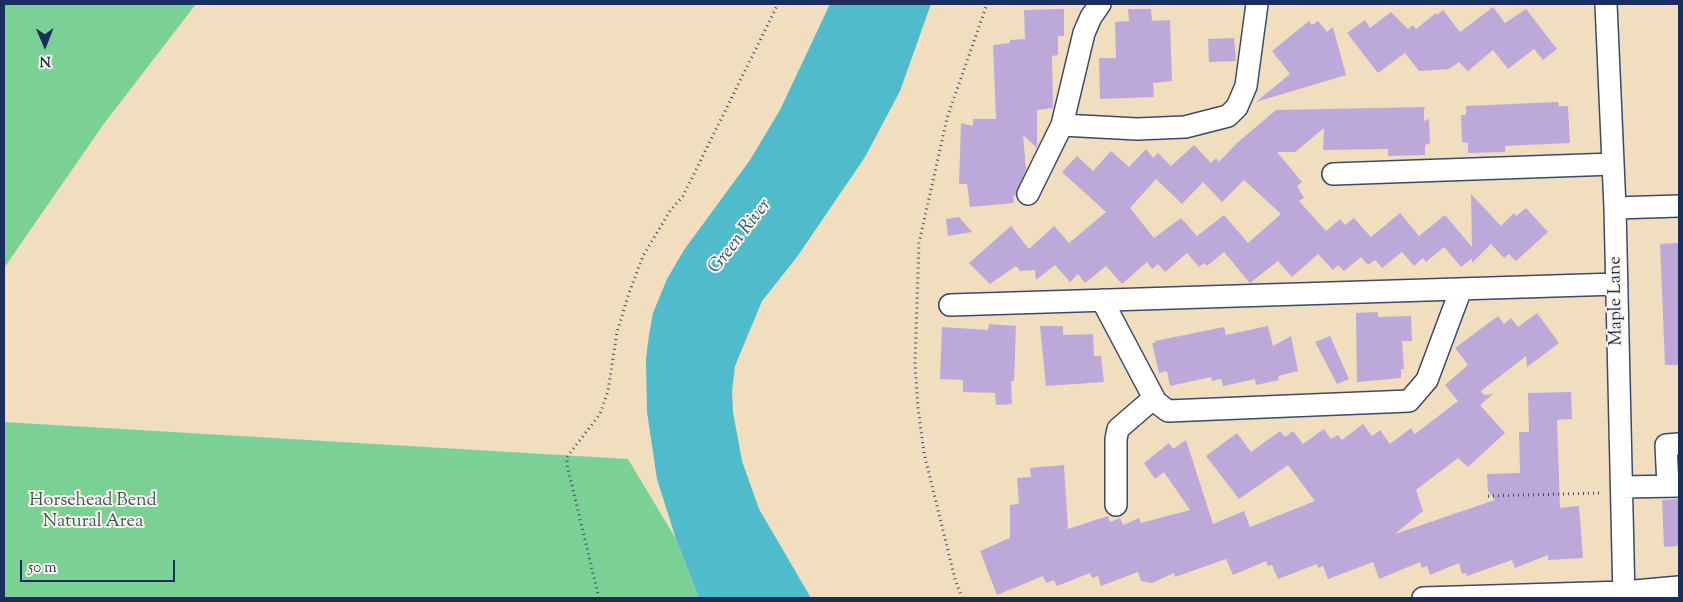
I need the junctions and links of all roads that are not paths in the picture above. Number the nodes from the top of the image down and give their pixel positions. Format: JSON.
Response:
{"nodes":[{"id":1,"x":1100,"y":4,"type":"edge"},
{"id":2,"x":1257,"y":4,"type":"edge"},
{"id":3,"x":1606,"y":4,"type":"edge"},
{"id":4,"x":1062,"y":125,"type":"junction"},
{"id":5,"x":1613,"y":164,"type":"junction"},
{"id":6,"x":1333,"y":174,"type":"dead end"},
{"id":7,"x":1028,"y":194,"type":"dead end"},
{"id":8,"x":1679,"y":206,"type":"edge"},
{"id":9,"x":1615,"y":208,"type":"junction"},
{"id":10,"x":1616,"y":284,"type":"junction"},
{"id":11,"x":1461,"y":289,"type":"junction"},
{"id":12,"x":1102,"y":300,"type":"junction"},
{"id":13,"x":950,"y":306,"type":"dead end"},
{"id":14,"x":1154,"y":398,"type":"junction"},
{"id":15,"x":1679,"y":444,"type":"edge"},
{"id":16,"x":1673,"y":486,"type":"edge"},
{"id":17,"x":1622,"y":490,"type":"junction"},
{"id":18,"x":1116,"y":505,"type":"dead end"},
{"id":19,"x":1679,"y":587,"type":"edge"},
{"id":20,"x":1624,"y":595,"type":"edge"},
{"id":21,"x":1516,"y":597,"type":"edge"},
{"id":22,"x":1423,"y":598,"type":"edge"}],
"edges":[{"from":1,"to":4,"type":"street"},
{"from":2,"to":4,"type":"street"},
{"from":3,"to":5,"type":"street","name":"Maple Lane"},
{"from":4,"to":7,"type":"street"},
{"from":5,"to":6,"type":"street"},
{"from":5,"to":9,"type":"street","name":"Maple Lane"},
{"from":8,"to":9,"type":"street"},
{"from":9,"to":10,"type":"street","name":"Maple Lane"},
{"from":10,"to":11,"type":"street"},
{"from":10,"to":17,"type":"street","name":"Maple Lane"},
{"from":11,"to":12,"type":"street"},
{"from":11,"to":14,"type":"street"},
{"from":12,"to":13,"type":"street"},
{"from":12,"to":14,"type":"street"},
{"from":14,"to":18,"type":"street"},
{"from":15,"to":16,"type":"street"},
{"from":16,"to":17,"type":"street"},
{"from":17,"to":20,"type":"street","name":"Maple Lane"},
{"from":19,"to":20,"type":"street"},
{"from":20,"to":21,"type":"street"},
{"from":21,"to":22,"type":"street"}]}
